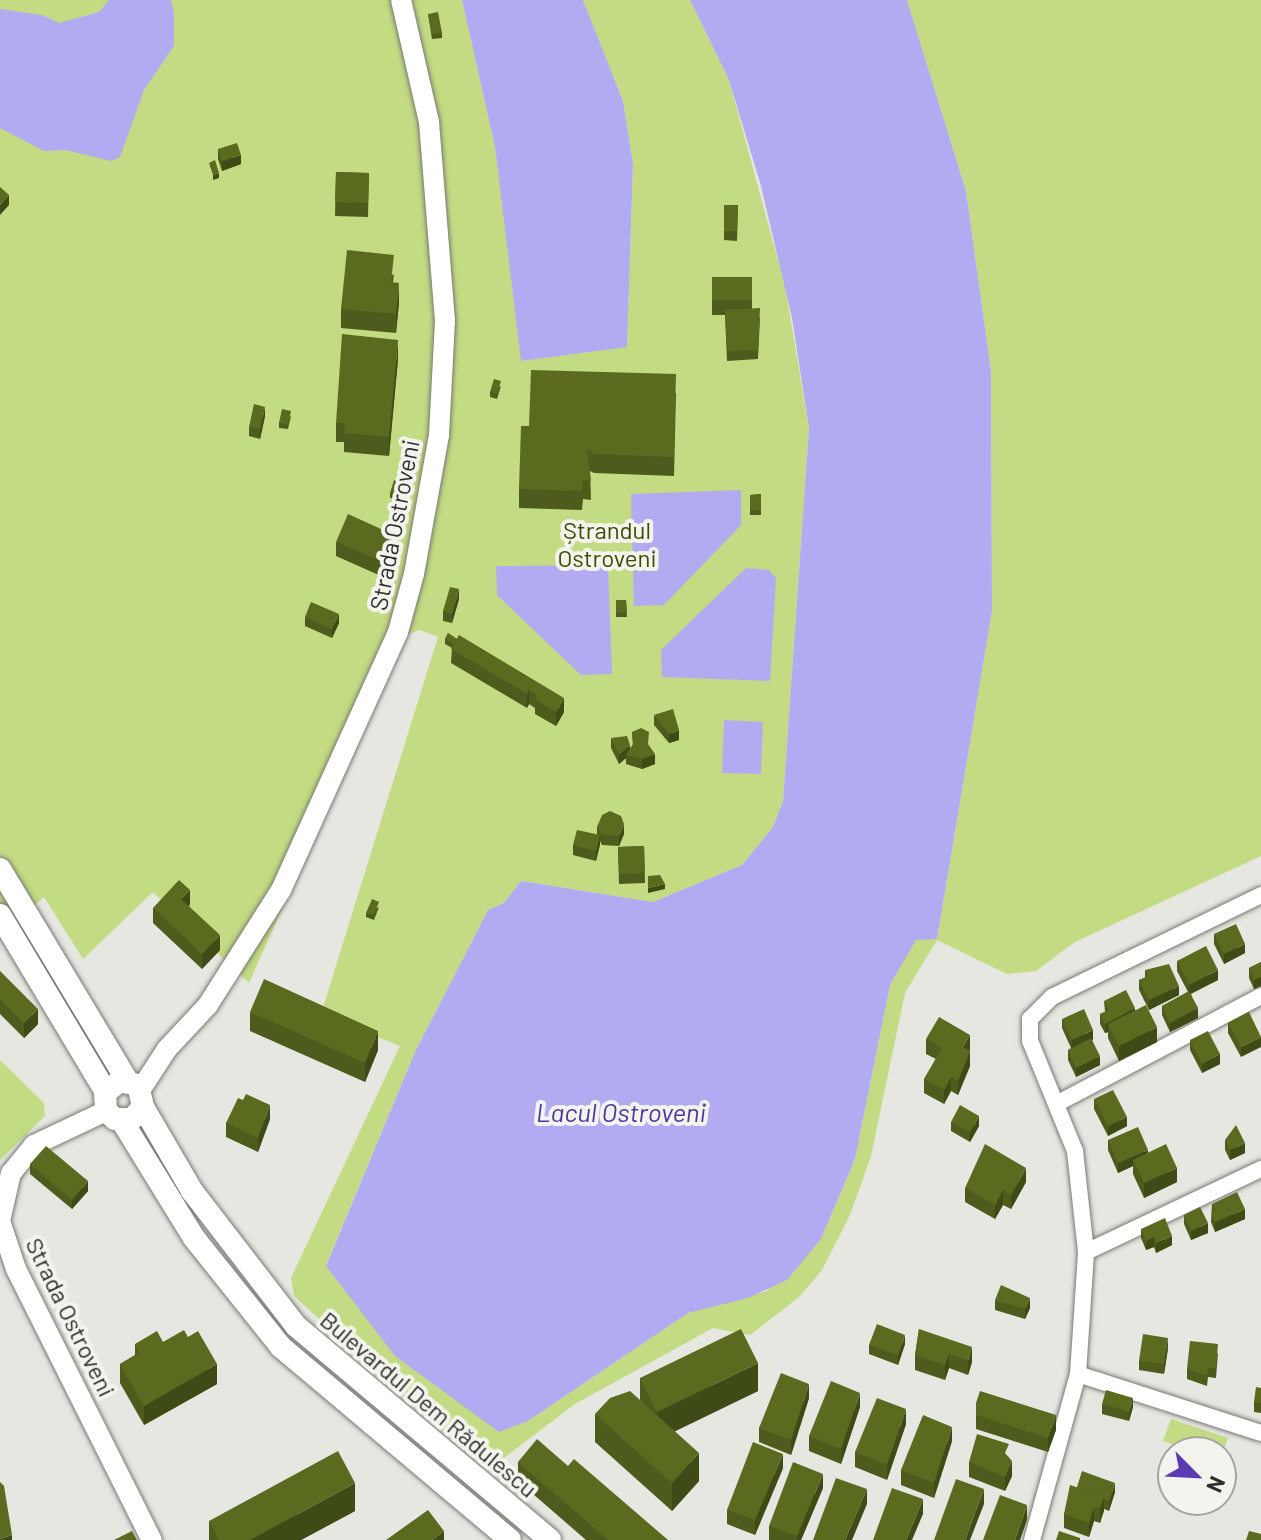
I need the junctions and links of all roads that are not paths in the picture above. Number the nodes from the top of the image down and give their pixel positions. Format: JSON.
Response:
{"nodes":[{"id":1,"x":401,"y":0,"type":"edge"},
{"id":2,"x":0,"y":869,"type":"edge"},
{"id":3,"x":1261,"y":895,"type":"edge"},
{"id":4,"x":0,"y":915,"type":"edge"},
{"id":5,"x":1261,"y":996,"type":"edge"},
{"id":6,"x":135,"y":1089,"type":"junction"},
{"id":7,"x":1058,"y":1103,"type":"junction"},
{"id":8,"x":110,"y":1104,"type":"junction"},
{"id":9,"x":1261,"y":1169,"type":"edge"},
{"id":10,"x":1,"y":1189,"type":"edge"},
{"id":11,"x":1086,"y":1252,"type":"junction"},
{"id":12,"x":1078,"y":1374,"type":"junction"},
{"id":13,"x":1261,"y":1433,"type":"edge"},
{"id":14,"x":152,"y":1540,"type":"edge"},
{"id":15,"x":510,"y":1540,"type":"edge"},
{"id":16,"x":550,"y":1540,"type":"edge"},
{"id":17,"x":1032,"y":1540,"type":"edge"}],
"edges":[{"from":1,"to":6,"type":"street","name":"Strada Ostroveni"},
{"from":2,"to":6,"type":"main road","name":"Bulevardul Dem Rădulescu"},
{"from":3,"to":7,"type":"street"},
{"from":4,"to":8,"type":"main road"},
{"from":5,"to":7,"type":"street"},
{"from":6,"to":8,"type":"main road"},
{"from":6,"to":8,"type":"main road"},
{"from":6,"to":16,"type":"main road","name":"Bulevardul Dem Rădulescu"},
{"from":7,"to":11,"type":"street"},
{"from":8,"to":10,"type":"street","name":"Strada Ostroveni"},
{"from":8,"to":15,"type":"main road"},
{"from":9,"to":11,"type":"street"},
{"from":10,"to":14,"type":"street","name":"Strada Ostroveni"},
{"from":11,"to":12,"type":"street"},
{"from":12,"to":13,"type":"street"},
{"from":12,"to":17,"type":"street"}]}
